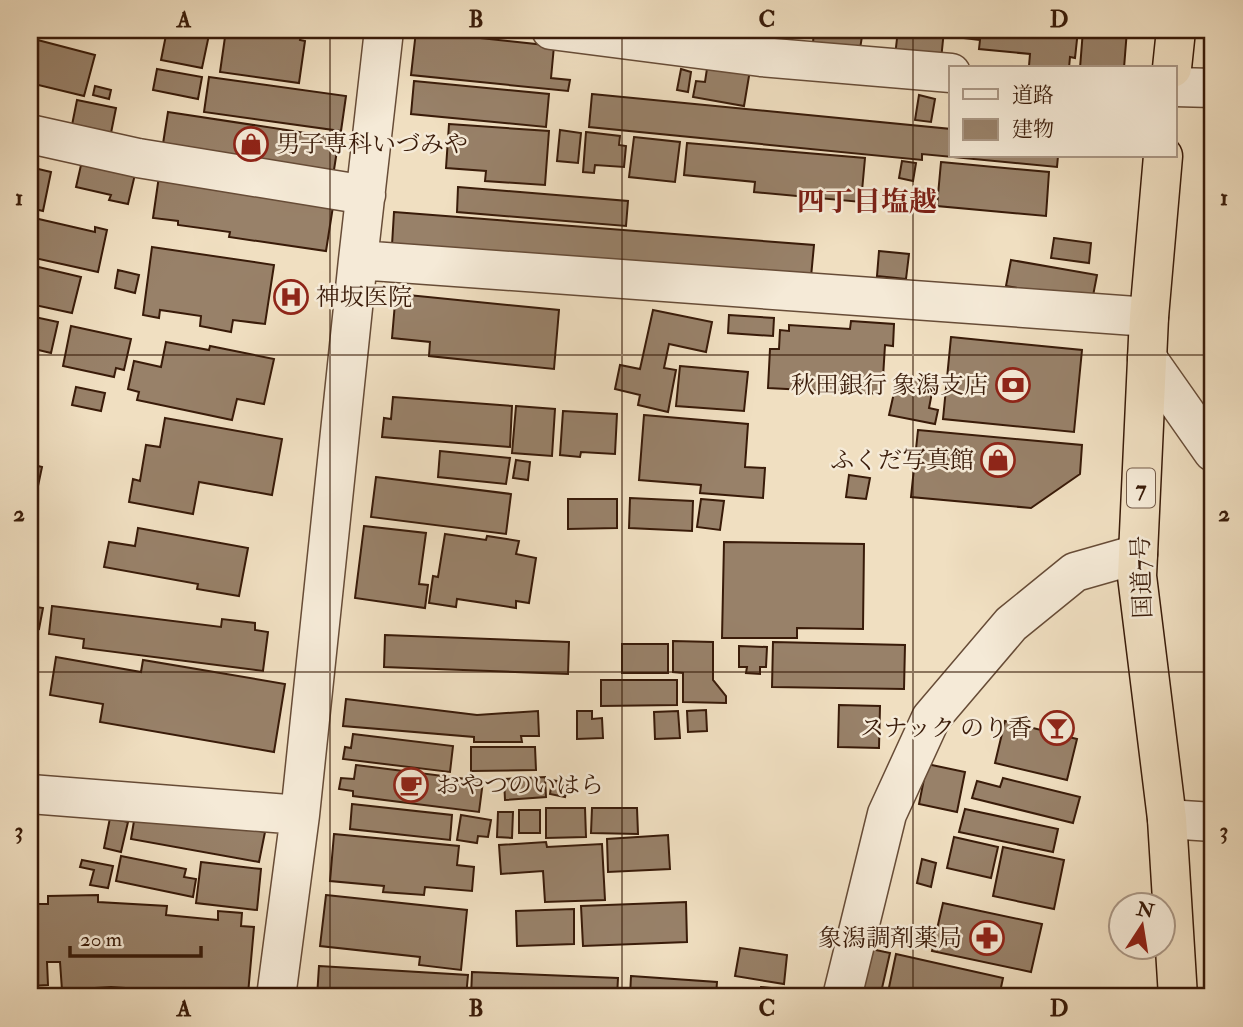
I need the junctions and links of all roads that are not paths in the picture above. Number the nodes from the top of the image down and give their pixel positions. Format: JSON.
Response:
{"nodes":[{"id":1,"x":384,"y":30,"type":"edge"},
{"id":2,"x":551,"y":30,"type":"edge"},
{"id":3,"x":1176,"y":30,"type":"edge"},
{"id":4,"x":1172,"y":66,"type":"edge"},
{"id":5,"x":949,"y":73,"type":"edge"},
{"id":6,"x":1176,"y":87,"type":"edge"},
{"id":7,"x":1213,"y":88,"type":"edge"},
{"id":8,"x":30,"y":134,"type":"edge"},
{"id":9,"x":1163,"y":158,"type":"edge"},
{"id":10,"x":366,"y":195,"type":"junction"},
{"id":11,"x":358,"y":260,"type":"junction"},
{"id":12,"x":1149,"y":317,"type":"junction"},
{"id":13,"x":1147,"y":358,"type":"junction"},
{"id":14,"x":1213,"y":452,"type":"edge"},
{"id":15,"x":1138,"y":554,"type":"junction"},
{"id":16,"x":30,"y":793,"type":"edge"},
{"id":17,"x":300,"y":814,"type":"junction"},
{"id":18,"x":1167,"y":819,"type":"junction"},
{"id":19,"x":1213,"y":822,"type":"edge"},
{"id":20,"x":276,"y":997,"type":"edge"},
{"id":21,"x":842,"y":997,"type":"edge"},
{"id":22,"x":1178,"y":997,"type":"edge"}],
"edges":[{"from":1,"to":10,"type":"street"},
{"from":2,"to":5,"type":"street"},
{"from":3,"to":4,"type":"highway"},
{"from":6,"to":7,"type":"street"},
{"from":8,"to":10,"type":"street"},
{"from":9,"to":12,"type":"highway","name":"国道7号","number":"7"},
{"from":10,"to":11,"type":"street"},
{"from":11,"to":12,"type":"street"},
{"from":11,"to":17,"type":"street"},
{"from":12,"to":13,"type":"highway","name":"国道7号","number":"7"},
{"from":13,"to":14,"type":"street"},
{"from":13,"to":15,"type":"highway","name":"国道7号","number":"7"},
{"from":15,"to":18,"type":"highway","name":"国道7号","number":"7"},
{"from":15,"to":21,"type":"street"},
{"from":16,"to":17,"type":"street"},
{"from":17,"to":20,"type":"street"},
{"from":18,"to":19,"type":"street"},
{"from":18,"to":22,"type":"highway","name":"国道7号","number":"7"}]}
